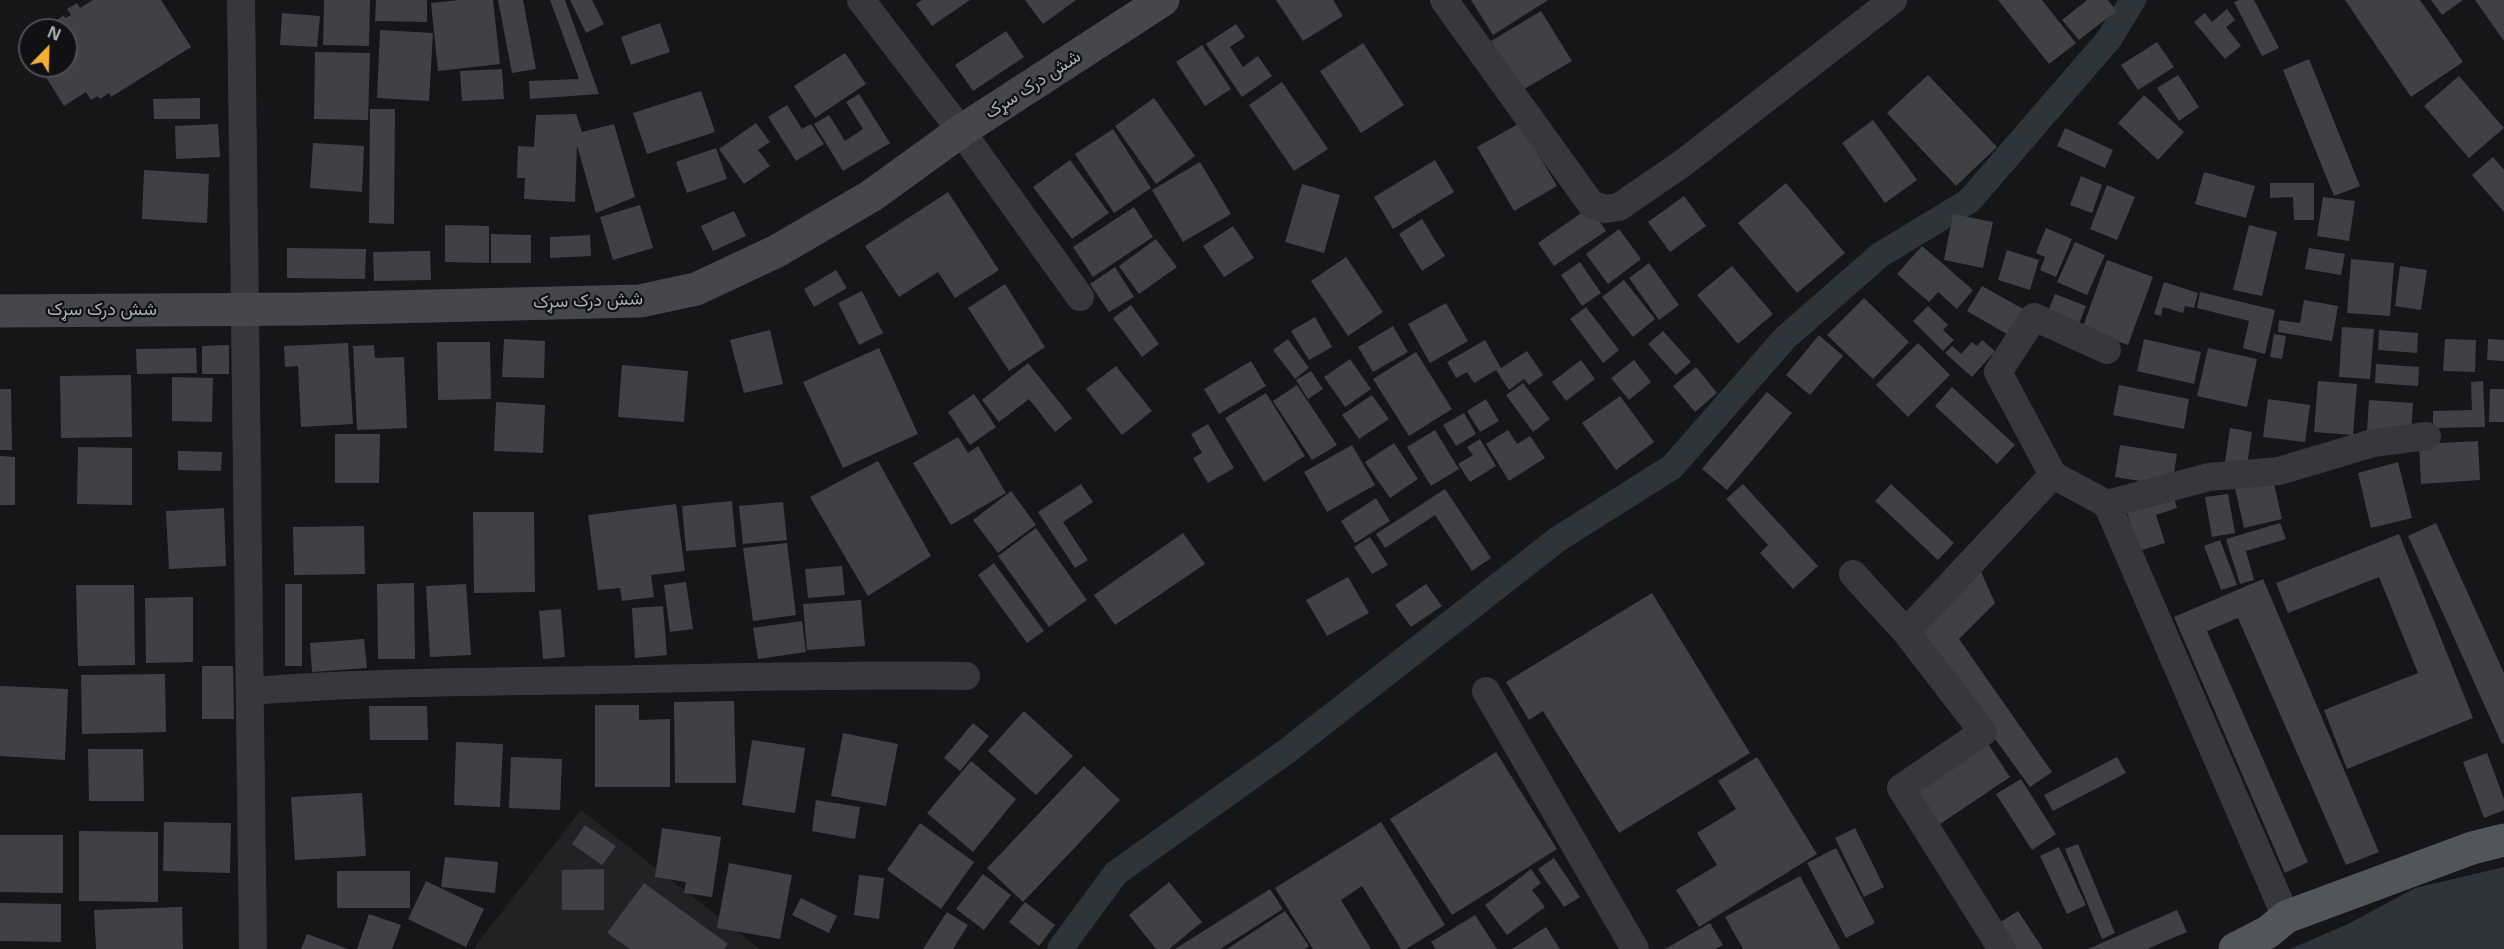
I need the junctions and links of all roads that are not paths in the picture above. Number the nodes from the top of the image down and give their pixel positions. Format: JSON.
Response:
{"nodes":[{"id":1,"x":241,"y":0,"type":"edge"},
{"id":2,"x":861,"y":0,"type":"edge"},
{"id":3,"x":1163,"y":0,"type":"edge"},
{"id":4,"x":1444,"y":0,"type":"edge"},
{"id":5,"x":1893,"y":0,"type":"edge"},
{"id":6,"x":961,"y":132,"type":"junction"},
{"id":7,"x":1080,"y":297,"type":"dead end"},
{"id":8,"x":247,"y":309,"type":"junction"},
{"id":9,"x":0,"y":311,"type":"edge"},
{"id":10,"x":2107,"y":350,"type":"dead end"},
{"id":11,"x":2427,"y":436,"type":"dead end"},
{"id":12,"x":2053,"y":475,"type":"junction"},
{"id":13,"x":2106,"y":504,"type":"junction"},
{"id":14,"x":1853,"y":574,"type":"dead end"},
{"id":15,"x":1906,"y":632,"type":"junction"},
{"id":16,"x":966,"y":676,"type":"dead end"},
{"id":17,"x":251,"y":691,"type":"junction"},
{"id":18,"x":1486,"y":691,"type":"dead end"},
{"id":19,"x":2504,"y":840,"type":"edge"},
{"id":20,"x":2286,"y":916,"type":"junction"},
{"id":21,"x":253,"y":949,"type":"edge"},
{"id":22,"x":1635,"y":949,"type":"edge"},
{"id":23,"x":2002,"y":949,"type":"edge"},
{"id":24,"x":2235,"y":949,"type":"edge"}],
"edges":[{"from":1,"to":8,"type":"street"},
{"from":2,"to":6,"type":"street"},
{"from":3,"to":6,"type":"main road","name":"شش درک سړک"},
{"from":4,"to":5,"type":"street"},
{"from":6,"to":7,"type":"street"},
{"from":6,"to":8,"type":"main road","name":"شش درک سړک"},
{"from":8,"to":9,"type":"main road","name":"شش درک سړک"},
{"from":8,"to":17,"type":"street"},
{"from":10,"to":12,"type":"street"},
{"from":11,"to":13,"type":"street"},
{"from":12,"to":13,"type":"street"},
{"from":12,"to":15,"type":"street"},
{"from":13,"to":20,"type":"street"},
{"from":14,"to":15,"type":"street"},
{"from":15,"to":23,"type":"street"},
{"from":16,"to":17,"type":"street"},
{"from":17,"to":21,"type":"street"},
{"from":18,"to":22,"type":"street"},
{"from":19,"to":20,"type":"main road"},
{"from":20,"to":24,"type":"main road"}]}
